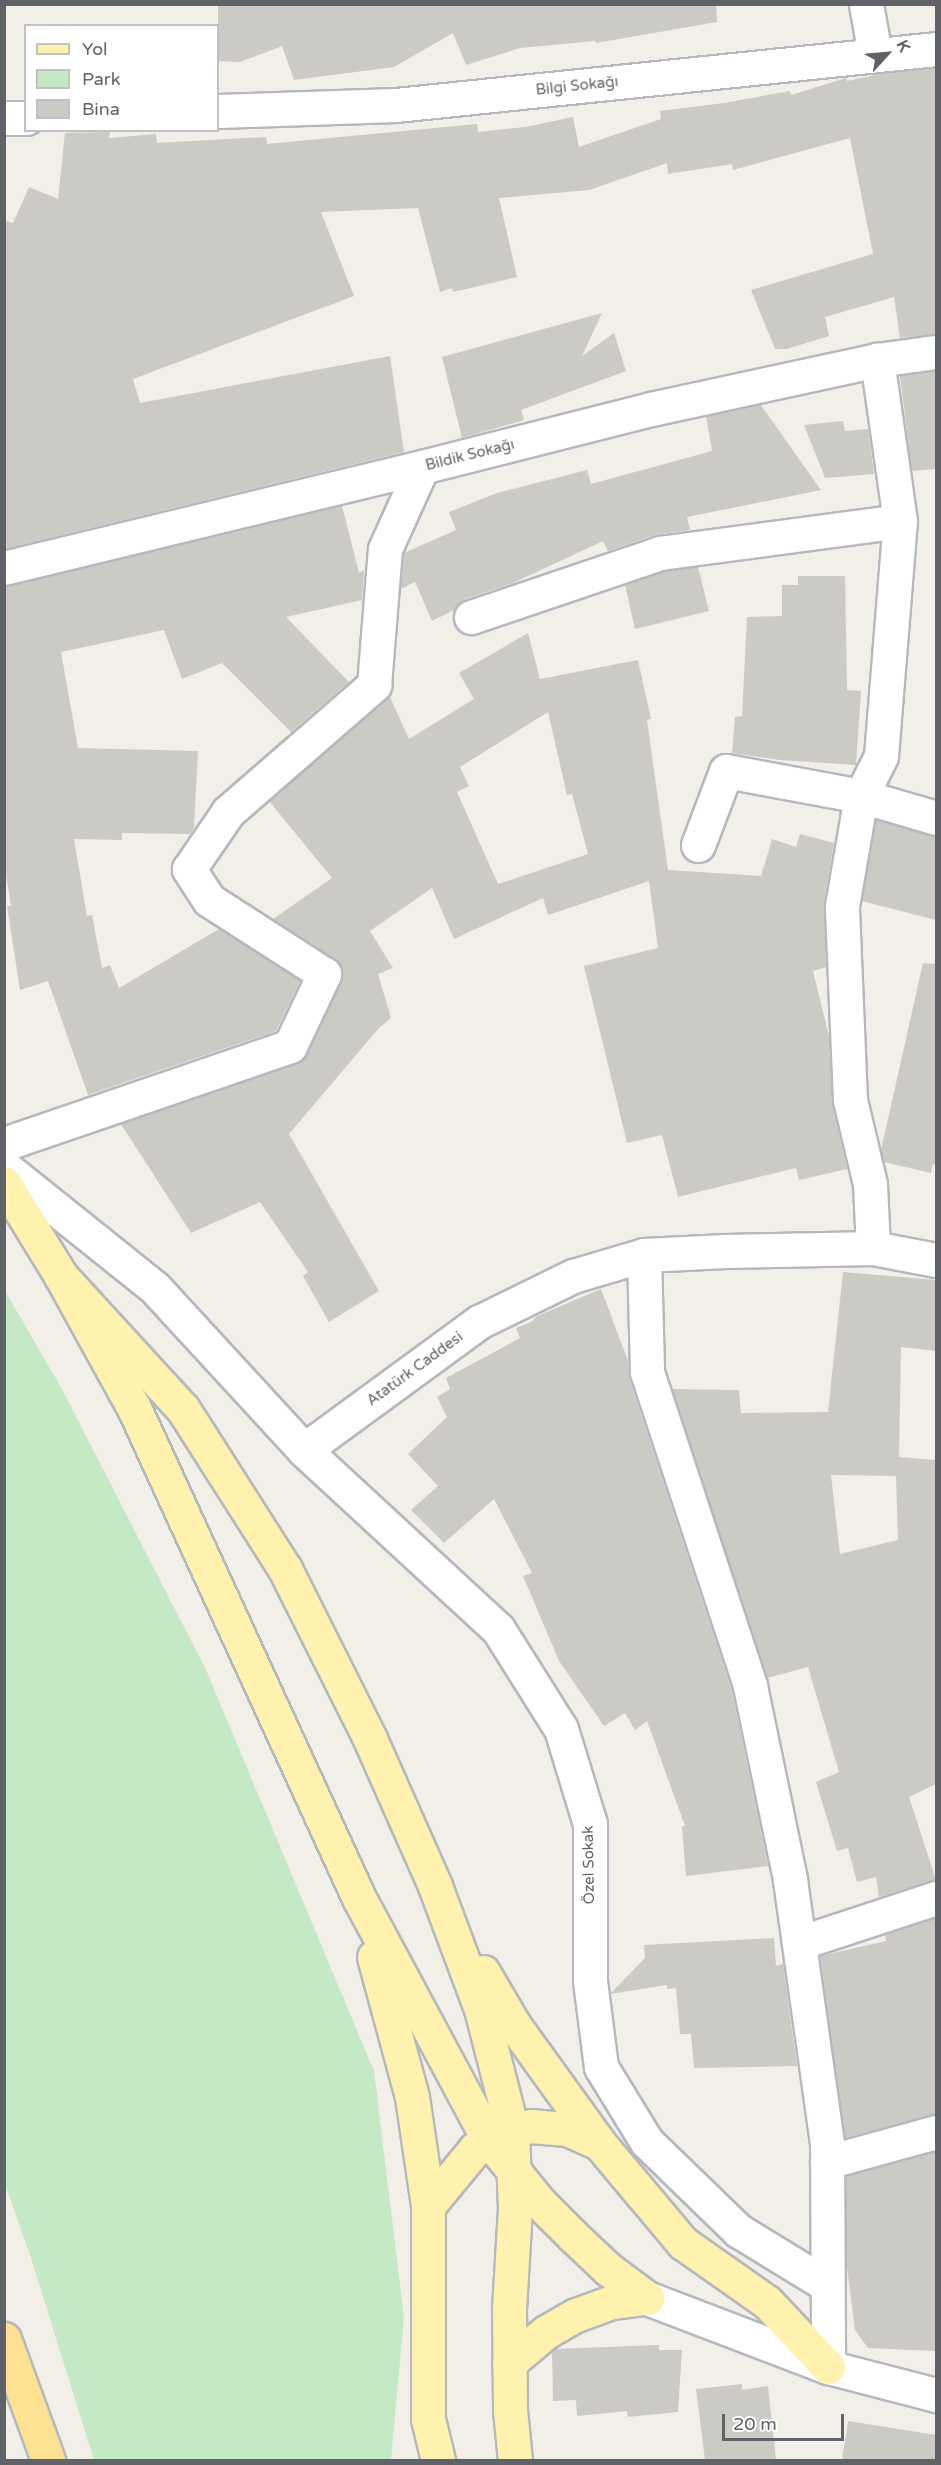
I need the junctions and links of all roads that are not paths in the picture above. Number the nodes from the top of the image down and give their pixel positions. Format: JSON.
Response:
{"nodes":[{"id":1,"x":866,"y":4,"type":"edge"},
{"id":2,"x":936,"y":49,"type":"edge"},
{"id":3,"x":875,"y":54,"type":"junction"},
{"id":4,"x":219,"y":111,"type":"edge"},
{"id":5,"x":4,"y":118,"type":"edge"},
{"id":6,"x":24,"y":118,"type":"edge"},
{"id":7,"x":936,"y":352,"type":"edge"},
{"id":8,"x":877,"y":360,"type":"junction"},
{"id":9,"x":422,"y":467,"type":"junction"},
{"id":10,"x":900,"y":521,"type":"junction"},
{"id":11,"x":4,"y":568,"type":"edge"},
{"id":12,"x":471,"y":617,"type":"dead end"},
{"id":13,"x":861,"y":796,"type":"junction"},
{"id":14,"x":936,"y":818,"type":"edge"},
{"id":15,"x":698,"y":845,"type":"dead end"},
{"id":16,"x":4,"y":1144,"type":"edge"},
{"id":17,"x":4,"y":1167,"type":"edge"},
{"id":18,"x":4,"y":1183,"type":"edge"},
{"id":19,"x":873,"y":1248,"type":"junction"},
{"id":20,"x":644,"y":1255,"type":"junction"},
{"id":21,"x":936,"y":1260,"type":"edge"},
{"id":22,"x":61,"y":1276,"type":"junction"},
{"id":23,"x":303,"y":1450,"type":"junction"},
{"id":24,"x":435,"y":1886,"type":"junction"},
{"id":25,"x":359,"y":1898,"type":"junction"},
{"id":26,"x":936,"y":1898,"type":"edge"},
{"id":27,"x":799,"y":1943,"type":"junction"},
{"id":28,"x":936,"y":2132,"type":"edge"},
{"id":29,"x":500,"y":2134,"type":"junction"},
{"id":30,"x":599,"y":2143,"type":"junction"},
{"id":31,"x":827,"y":2162,"type":"junction"},
{"id":32,"x":513,"y":2171,"type":"junction"},
{"id":33,"x":429,"y":2206,"type":"junction"},
{"id":34,"x":827,"y":2285,"type":"junction"},
{"id":35,"x":646,"y":2298,"type":"junction"},
{"id":36,"x":4,"y":2339,"type":"edge"},
{"id":37,"x":509,"y":2362,"type":"junction"},
{"id":38,"x":828,"y":2367,"type":"junction"},
{"id":39,"x":936,"y":2395,"type":"edge"},
{"id":40,"x":48,"y":2460,"type":"edge"},
{"id":41,"x":438,"y":2460,"type":"edge"},
{"id":42,"x":515,"y":2460,"type":"edge"}],
"edges":[{"from":1,"to":3,"type":"street"},
{"from":2,"to":3,"type":"street","name":"Bilgi Sokağı"},
{"from":3,"to":4,"type":"street","name":"Bilgi Sokağı"},
{"from":5,"to":6,"type":"street"},
{"from":7,"to":8,"type":"street","name":"Bildik Sokağı"},
{"from":8,"to":9,"type":"street","name":"Bildik Sokağı"},
{"from":8,"to":10,"type":"street"},
{"from":9,"to":11,"type":"street","name":"Bildik Sokağı"},
{"from":9,"to":16,"type":"street"},
{"from":10,"to":12,"type":"street"},
{"from":10,"to":13,"type":"street"},
{"from":13,"to":14,"type":"street"},
{"from":13,"to":15,"type":"street"},
{"from":13,"to":19,"type":"street"},
{"from":17,"to":23,"type":"street"},
{"from":18,"to":22,"type":"main road"},
{"from":19,"to":20,"type":"street","name":"Atatürk Caddesi"},
{"from":19,"to":21,"type":"street","name":"Atatürk Caddesi"},
{"from":20,"to":23,"type":"street","name":"Atatürk Caddesi"},
{"from":20,"to":27,"type":"street"},
{"from":22,"to":24,"type":"main road"},
{"from":22,"to":25,"type":"main road"},
{"from":23,"to":34,"type":"street","name":"Özel Sokak"},
{"from":24,"to":29,"type":"main road"},
{"from":24,"to":30,"type":"main road"},
{"from":25,"to":29,"type":"main road"},
{"from":25,"to":33,"type":"main road"},
{"from":26,"to":27,"type":"street"},
{"from":27,"to":31,"type":"street"},
{"from":28,"to":31,"type":"street"},
{"from":29,"to":30,"type":"main road"},
{"from":29,"to":32,"type":"main road"},
{"from":29,"to":33,"type":"main road"},
{"from":30,"to":38,"type":"main road"},
{"from":31,"to":34,"type":"street"},
{"from":32,"to":35,"type":"main road"},
{"from":32,"to":37,"type":"main road"},
{"from":33,"to":41,"type":"main road"},
{"from":34,"to":38,"type":"street"},
{"from":35,"to":37,"type":"main road"},
{"from":35,"to":38,"type":"street"},
{"from":36,"to":40,"type":"highway"},
{"from":37,"to":42,"type":"main road"},
{"from":38,"to":39,"type":"street"}]}
